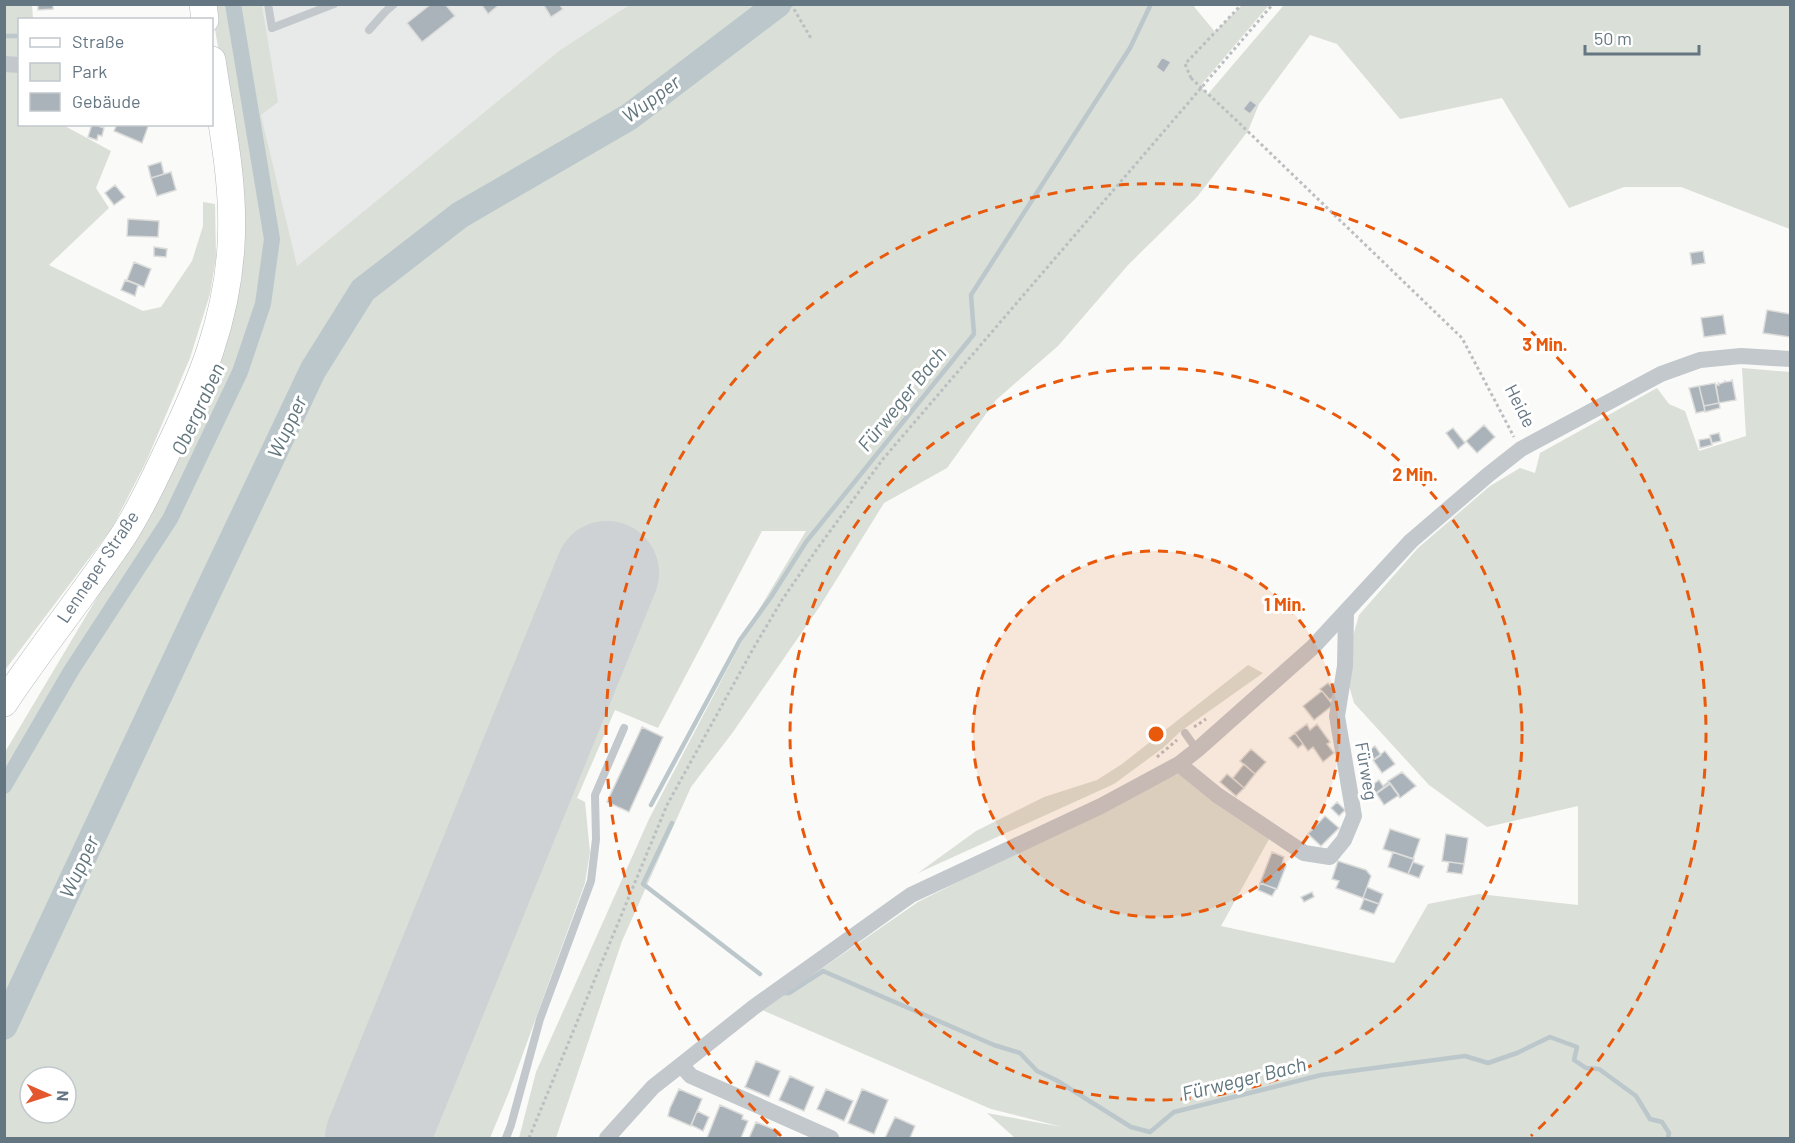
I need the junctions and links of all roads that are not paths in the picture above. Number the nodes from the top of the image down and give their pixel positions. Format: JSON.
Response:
{"nodes":[{"id":1,"x":268,"y":4,"type":"edge"},
{"id":2,"x":334,"y":4,"type":"edge"},
{"id":3,"x":393,"y":4,"type":"edge"},
{"id":4,"x":369,"y":30,"type":"dead end"},
{"id":5,"x":213,"y":76,"type":"edge"},
{"id":6,"x":215,"y":107,"type":"edge"},
{"id":7,"x":1791,"y":359,"type":"edge"},
{"id":8,"x":1346,"y":613,"type":"junction"},
{"id":9,"x":4,"y":703,"type":"edge"},
{"id":10,"x":624,"y":728,"type":"dead end"},
{"id":11,"x":1185,"y":733,"type":"dead end"},
{"id":12,"x":1197,"y":750,"type":"junction"},
{"id":13,"x":1179,"y":764,"type":"junction"},
{"id":14,"x":681,"y":1065,"type":"junction"},
{"id":15,"x":506,"y":1138,"type":"edge"},
{"id":16,"x":608,"y":1138,"type":"edge"},
{"id":17,"x":831,"y":1138,"type":"edge"}],
"edges":[{"from":1,"to":2,"type":"lane"},
{"from":3,"to":4,"type":"lane"},
{"from":5,"to":6,"type":"main road","name":"Lenneper Straße"},
{"from":6,"to":9,"type":"main road","name":"Lenneper Straße"},
{"from":7,"to":8,"type":"street","name":"Heide"},
{"from":8,"to":12,"type":"street"},
{"from":8,"to":13,"type":"street","name":"Fürweg"},
{"from":10,"to":15,"type":"lane"},
{"from":11,"to":12,"type":"lane"},
{"from":12,"to":13,"type":"street"},
{"from":13,"to":14,"type":"street"},
{"from":14,"to":16,"type":"street"},
{"from":14,"to":17,"type":"street"}]}
